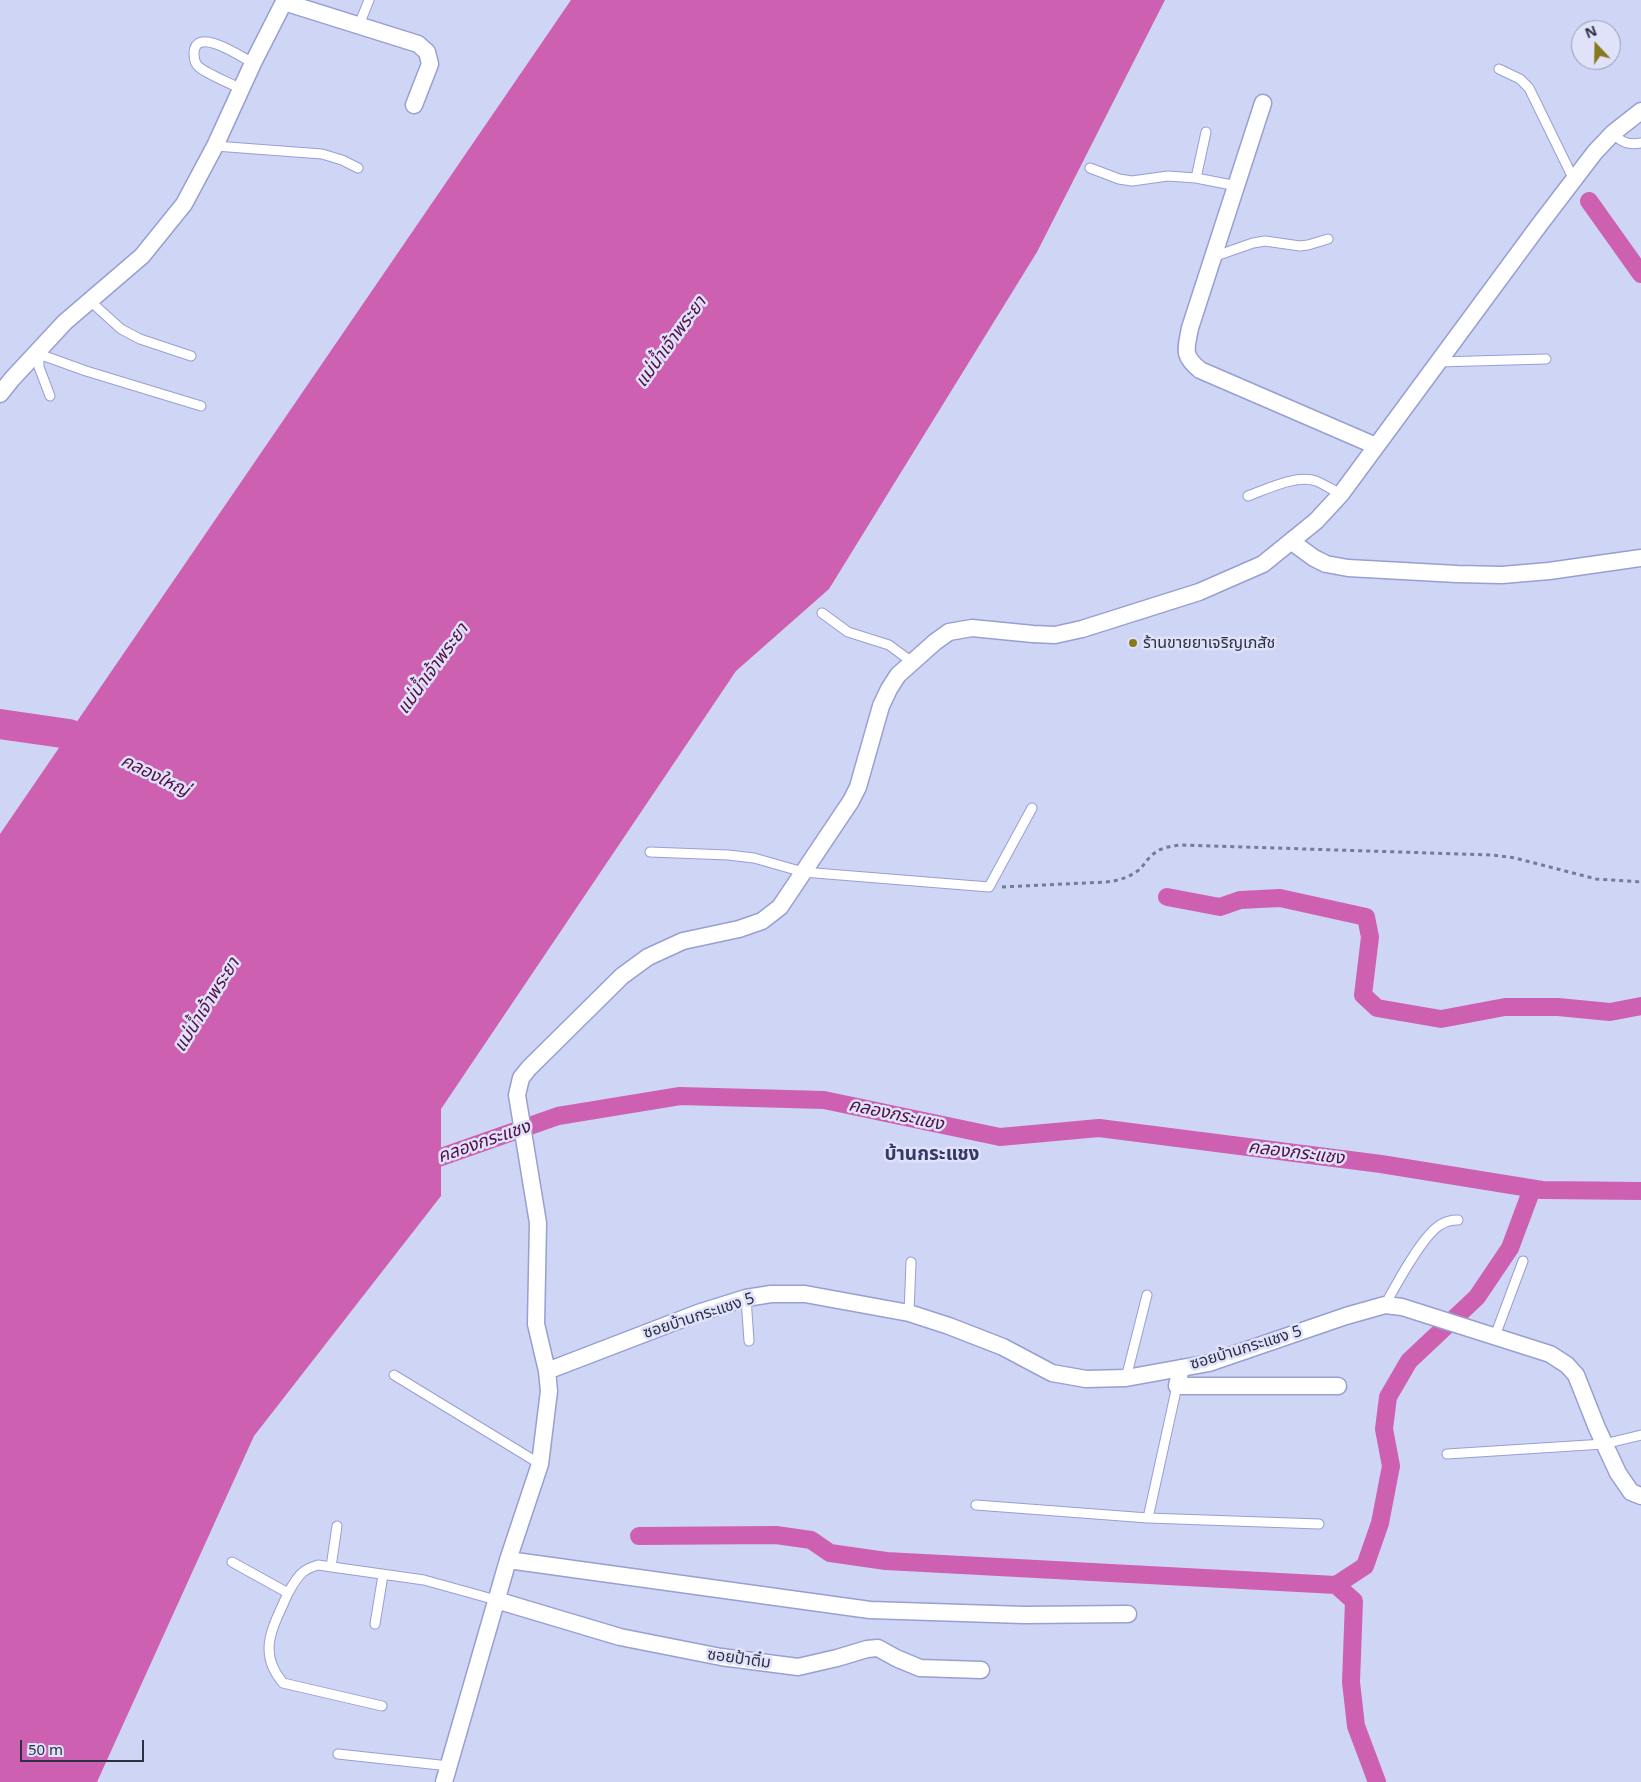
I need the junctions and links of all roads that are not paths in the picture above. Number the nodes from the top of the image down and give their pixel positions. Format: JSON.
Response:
{"nodes":[{"id":1,"x":369,"y":0,"type":"edge"},
{"id":2,"x":284,"y":1,"type":"edge"},
{"id":3,"x":359,"y":25,"type":"junction"},
{"id":4,"x":253,"y":63,"type":"junction"},
{"id":5,"x":1499,"y":69,"type":"dead end"},
{"id":6,"x":241,"y":89,"type":"junction"},
{"id":7,"x":1263,"y":103,"type":"dead end"},
{"id":8,"x":414,"y":105,"type":"dead end"},
{"id":9,"x":1641,"y":111,"type":"edge"},
{"id":10,"x":1206,"y":132,"type":"dead end"},
{"id":11,"x":1613,"y":133,"type":"junction"},
{"id":12,"x":1641,"y":143,"type":"edge"},
{"id":13,"x":215,"y":146,"type":"junction"},
{"id":14,"x":358,"y":168,"type":"dead end"},
{"id":15,"x":1090,"y":168,"type":"dead end"},
{"id":16,"x":1576,"y":177,"type":"junction"},
{"id":17,"x":1196,"y":178,"type":"junction"},
{"id":18,"x":1237,"y":186,"type":"junction"},
{"id":19,"x":1328,"y":239,"type":"dead end"},
{"id":20,"x":1212,"y":257,"type":"junction"},
{"id":21,"x":89,"y":300,"type":"junction"},
{"id":22,"x":37,"y":353,"type":"junction"},
{"id":23,"x":190,"y":356,"type":"dead end"},
{"id":24,"x":1546,"y":358,"type":"dead end"},
{"id":25,"x":1438,"y":362,"type":"junction"},
{"id":26,"x":0,"y":394,"type":"edge"},
{"id":27,"x":50,"y":396,"type":"dead end"},
{"id":28,"x":201,"y":406,"type":"dead end"},
{"id":29,"x":1376,"y":446,"type":"junction"},
{"id":30,"x":1341,"y":494,"type":"junction"},
{"id":31,"x":1248,"y":496,"type":"dead end"},
{"id":32,"x":1292,"y":542,"type":"junction"},
{"id":33,"x":1641,"y":558,"type":"edge"},
{"id":34,"x":822,"y":613,"type":"dead end"},
{"id":35,"x":912,"y":662,"type":"junction"},
{"id":36,"x":1032,"y":808,"type":"dead end"},
{"id":37,"x":650,"y":852,"type":"dead end"},
{"id":38,"x":803,"y":872,"type":"junction"},
{"id":39,"x":1458,"y":1220,"type":"dead end"},
{"id":40,"x":1523,"y":1261,"type":"dead end"},
{"id":41,"x":911,"y":1262,"type":"dead end"},
{"id":42,"x":1147,"y":1295,"type":"dead end"},
{"id":43,"x":746,"y":1298,"type":"junction"},
{"id":44,"x":1385,"y":1305,"type":"junction"},
{"id":45,"x":909,"y":1313,"type":"junction"},
{"id":46,"x":1495,"y":1336,"type":"junction"},
{"id":47,"x":749,"y":1341,"type":"dead end"},
{"id":48,"x":1180,"y":1368,"type":"junction"},
{"id":49,"x":547,"y":1371,"type":"junction"},
{"id":50,"x":394,"y":1375,"type":"dead end"},
{"id":51,"x":1126,"y":1378,"type":"junction"},
{"id":52,"x":1176,"y":1386,"type":"junction"},
{"id":53,"x":1338,"y":1386,"type":"dead end"},
{"id":54,"x":1641,"y":1435,"type":"edge"},
{"id":55,"x":1604,"y":1444,"type":"junction"},
{"id":56,"x":1447,"y":1454,"type":"dead end"},
{"id":57,"x":540,"y":1464,"type":"junction"},
{"id":58,"x":1641,"y":1496,"type":"edge"},
{"id":59,"x":976,"y":1505,"type":"dead end"},
{"id":60,"x":1148,"y":1518,"type":"junction"},
{"id":61,"x":1319,"y":1524,"type":"dead end"},
{"id":62,"x":337,"y":1526,"type":"dead end"},
{"id":63,"x":508,"y":1560,"type":"junction"},
{"id":64,"x":232,"y":1562,"type":"dead end"},
{"id":65,"x":331,"y":1567,"type":"junction"},
{"id":66,"x":383,"y":1574,"type":"junction"},
{"id":67,"x":288,"y":1593,"type":"junction"},
{"id":68,"x":496,"y":1600,"type":"junction"},
{"id":69,"x":1128,"y":1614,"type":"dead end"},
{"id":70,"x":375,"y":1624,"type":"dead end"},
{"id":71,"x":981,"y":1670,"type":"dead end"},
{"id":72,"x":382,"y":1706,"type":"dead end"},
{"id":73,"x":338,"y":1754,"type":"dead end"},
{"id":74,"x":447,"y":1774,"type":"edge"}],
"edges":[{"from":1,"to":3,"type":"lane"},
{"from":2,"to":3,"type":"street"},
{"from":2,"to":4,"type":"street"},
{"from":3,"to":8,"type":"street"},
{"from":4,"to":6,"type":"street"},
{"from":4,"to":6,"type":"lane"},
{"from":5,"to":16,"type":"lane"},
{"from":6,"to":13,"type":"street"},
{"from":7,"to":18,"type":"street"},
{"from":9,"to":11,"type":"street"},
{"from":10,"to":17,"type":"lane"},
{"from":11,"to":12,"type":"lane"},
{"from":11,"to":16,"type":"street"},
{"from":13,"to":14,"type":"lane"},
{"from":13,"to":21,"type":"street"},
{"from":15,"to":17,"type":"lane"},
{"from":16,"to":25,"type":"street"},
{"from":17,"to":18,"type":"lane"},
{"from":18,"to":20,"type":"street"},
{"from":19,"to":20,"type":"lane"},
{"from":20,"to":29,"type":"street"},
{"from":21,"to":22,"type":"street"},
{"from":21,"to":23,"type":"lane"},
{"from":22,"to":26,"type":"street"},
{"from":22,"to":27,"type":"lane"},
{"from":22,"to":28,"type":"lane"},
{"from":24,"to":25,"type":"lane"},
{"from":25,"to":29,"type":"street"},
{"from":29,"to":30,"type":"street"},
{"from":30,"to":31,"type":"lane"},
{"from":30,"to":32,"type":"street"},
{"from":32,"to":33,"type":"street"},
{"from":32,"to":35,"type":"street"},
{"from":34,"to":35,"type":"lane"},
{"from":35,"to":38,"type":"street"},
{"from":36,"to":38,"type":"lane"},
{"from":37,"to":38,"type":"lane"},
{"from":38,"to":49,"type":"street"},
{"from":39,"to":44,"type":"lane"},
{"from":40,"to":46,"type":"lane"},
{"from":41,"to":45,"type":"lane"},
{"from":42,"to":51,"type":"lane"},
{"from":43,"to":45,"type":"street","name":"ซอยบ้านกระแชง 5"},
{"from":43,"to":47,"type":"lane"},
{"from":43,"to":49,"type":"street","name":"ซอยบ้านกระแชง 5"},
{"from":44,"to":46,"type":"street","name":"ซอยบ้านกระแชง 5"},
{"from":44,"to":48,"type":"street","name":"ซอยบ้านกระแชง 5"},
{"from":45,"to":51,"type":"street","name":"ซอยบ้านกระแชง 5"},
{"from":46,"to":55,"type":"street","name":"ซอยบ้านกระแชง 5"},
{"from":48,"to":51,"type":"street","name":"ซอยบ้านกระแชง 5"},
{"from":48,"to":52,"type":"street"},
{"from":49,"to":57,"type":"street"},
{"from":50,"to":57,"type":"lane"},
{"from":52,"to":53,"type":"street"},
{"from":52,"to":60,"type":"lane"},
{"from":54,"to":55,"type":"lane"},
{"from":55,"to":56,"type":"lane"},
{"from":55,"to":58,"type":"street","name":"ซอยบ้านกระแชง 5"},
{"from":57,"to":63,"type":"street"},
{"from":59,"to":60,"type":"lane"},
{"from":60,"to":61,"type":"lane"},
{"from":62,"to":65,"type":"lane"},
{"from":63,"to":68,"type":"street"},
{"from":63,"to":69,"type":"street"},
{"from":64,"to":67,"type":"lane"},
{"from":65,"to":66,"type":"lane"},
{"from":65,"to":67,"type":"lane"},
{"from":66,"to":68,"type":"lane"},
{"from":66,"to":70,"type":"lane"},
{"from":67,"to":72,"type":"lane"},
{"from":68,"to":71,"type":"street","name":"ซอยป้าติ๋ม"},
{"from":68,"to":74,"type":"street"},
{"from":73,"to":74,"type":"lane"}]}
